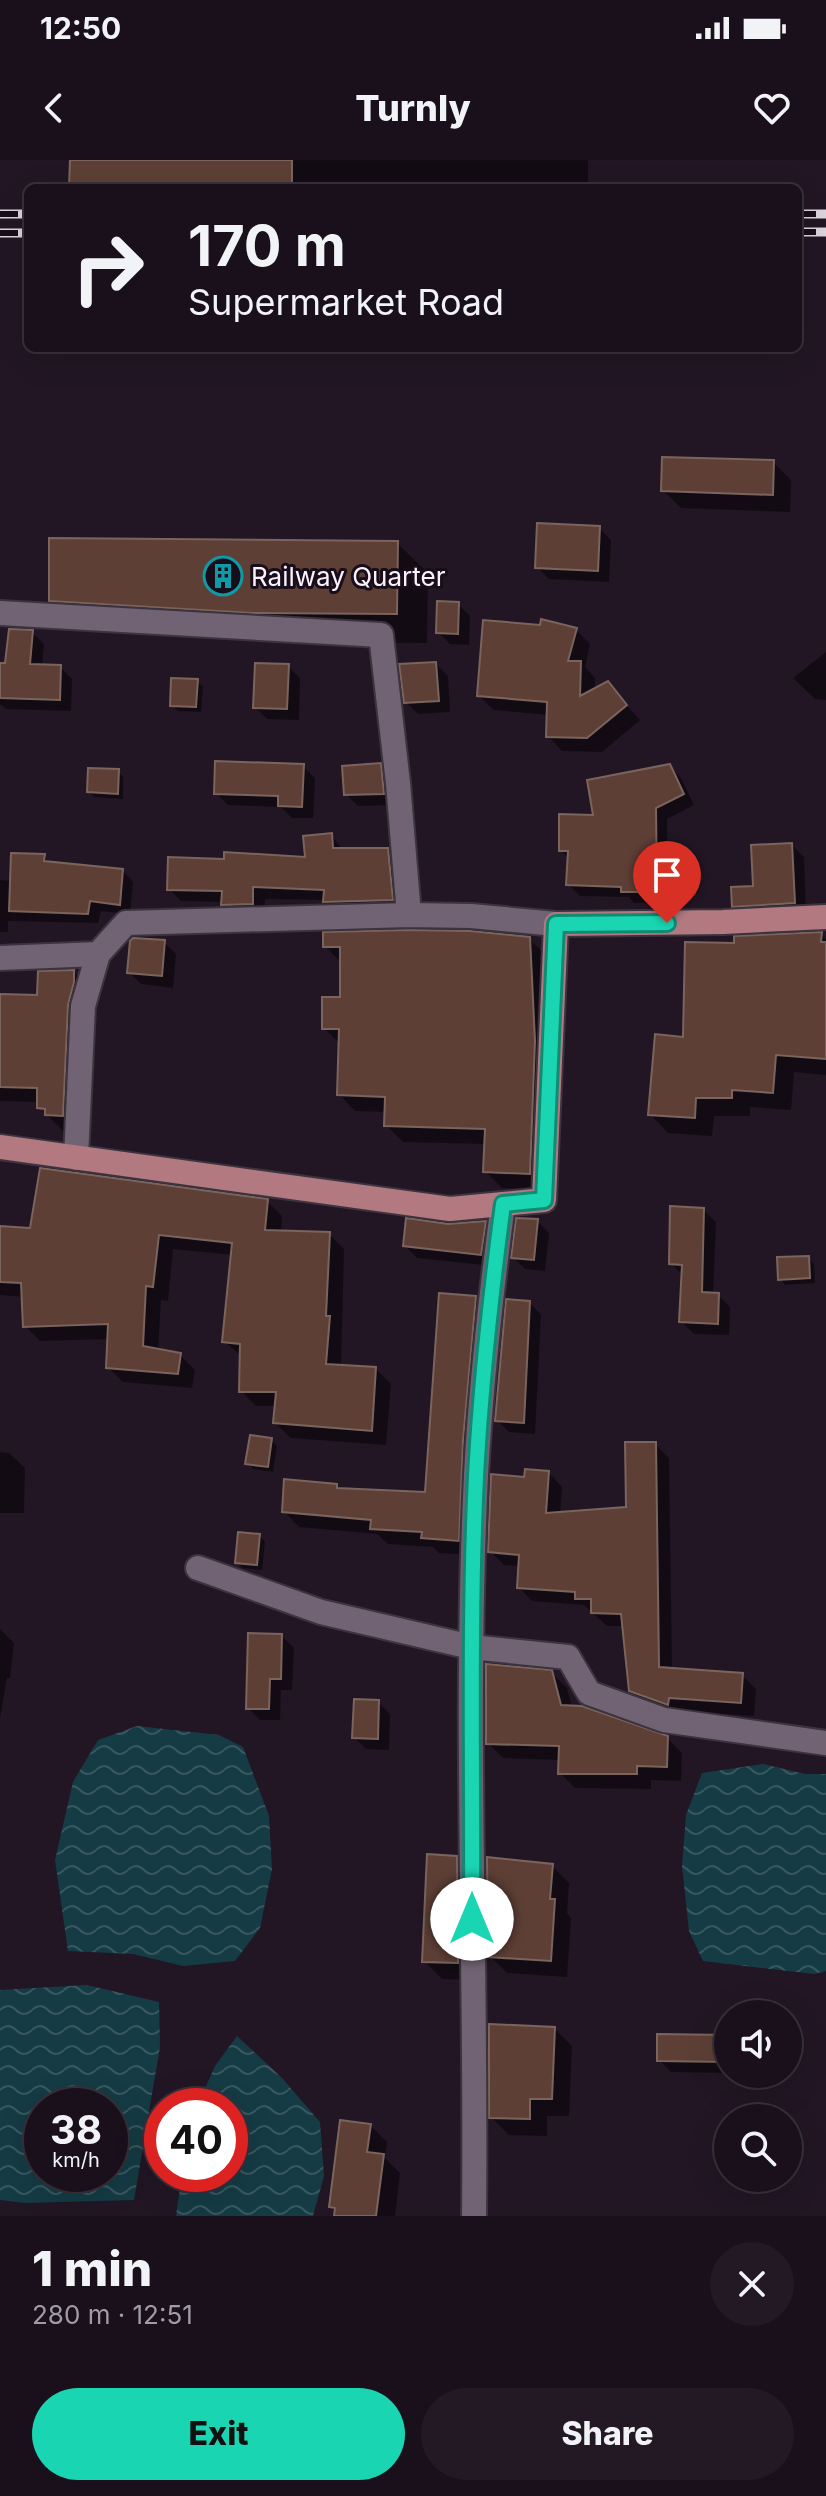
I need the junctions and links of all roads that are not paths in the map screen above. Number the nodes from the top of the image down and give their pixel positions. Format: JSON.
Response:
{"nodes":[{"id":1,"x":0,"y":613,"type":"edge"},
{"id":2,"x":409,"y":915,"type":"junction"},
{"id":3,"x":826,"y":917,"type":"edge"},
{"id":4,"x":556,"y":924,"type":"junction"},
{"id":5,"x":98,"y":954,"type":"junction"},
{"id":6,"x":0,"y":958,"type":"edge"},
{"id":7,"x":0,"y":1147,"type":"edge"},
{"id":8,"x":76,"y":1158,"type":"junction"},
{"id":9,"x":503,"y":1204,"type":"junction"},
{"id":10,"x":198,"y":1568,"type":"dead end"},
{"id":11,"x":471,"y":1647,"type":"junction"},
{"id":12,"x":826,"y":1743,"type":"edge"},
{"id":13,"x":474,"y":2216,"type":"edge"}],
"edges":[{"from":1,"to":2,"type":"street"},
{"from":2,"to":4,"type":"street"},
{"from":2,"to":5,"type":"street"},
{"from":3,"to":4,"type":"main road"},
{"from":4,"to":9,"type":"main road"},
{"from":5,"to":6,"type":"street"},
{"from":5,"to":8,"type":"street"},
{"from":7,"to":8,"type":"main road"},
{"from":8,"to":9,"type":"main road"},
{"from":9,"to":11,"type":"street"},
{"from":10,"to":11,"type":"street"},
{"from":11,"to":12,"type":"street"},
{"from":11,"to":13,"type":"street"}]}
